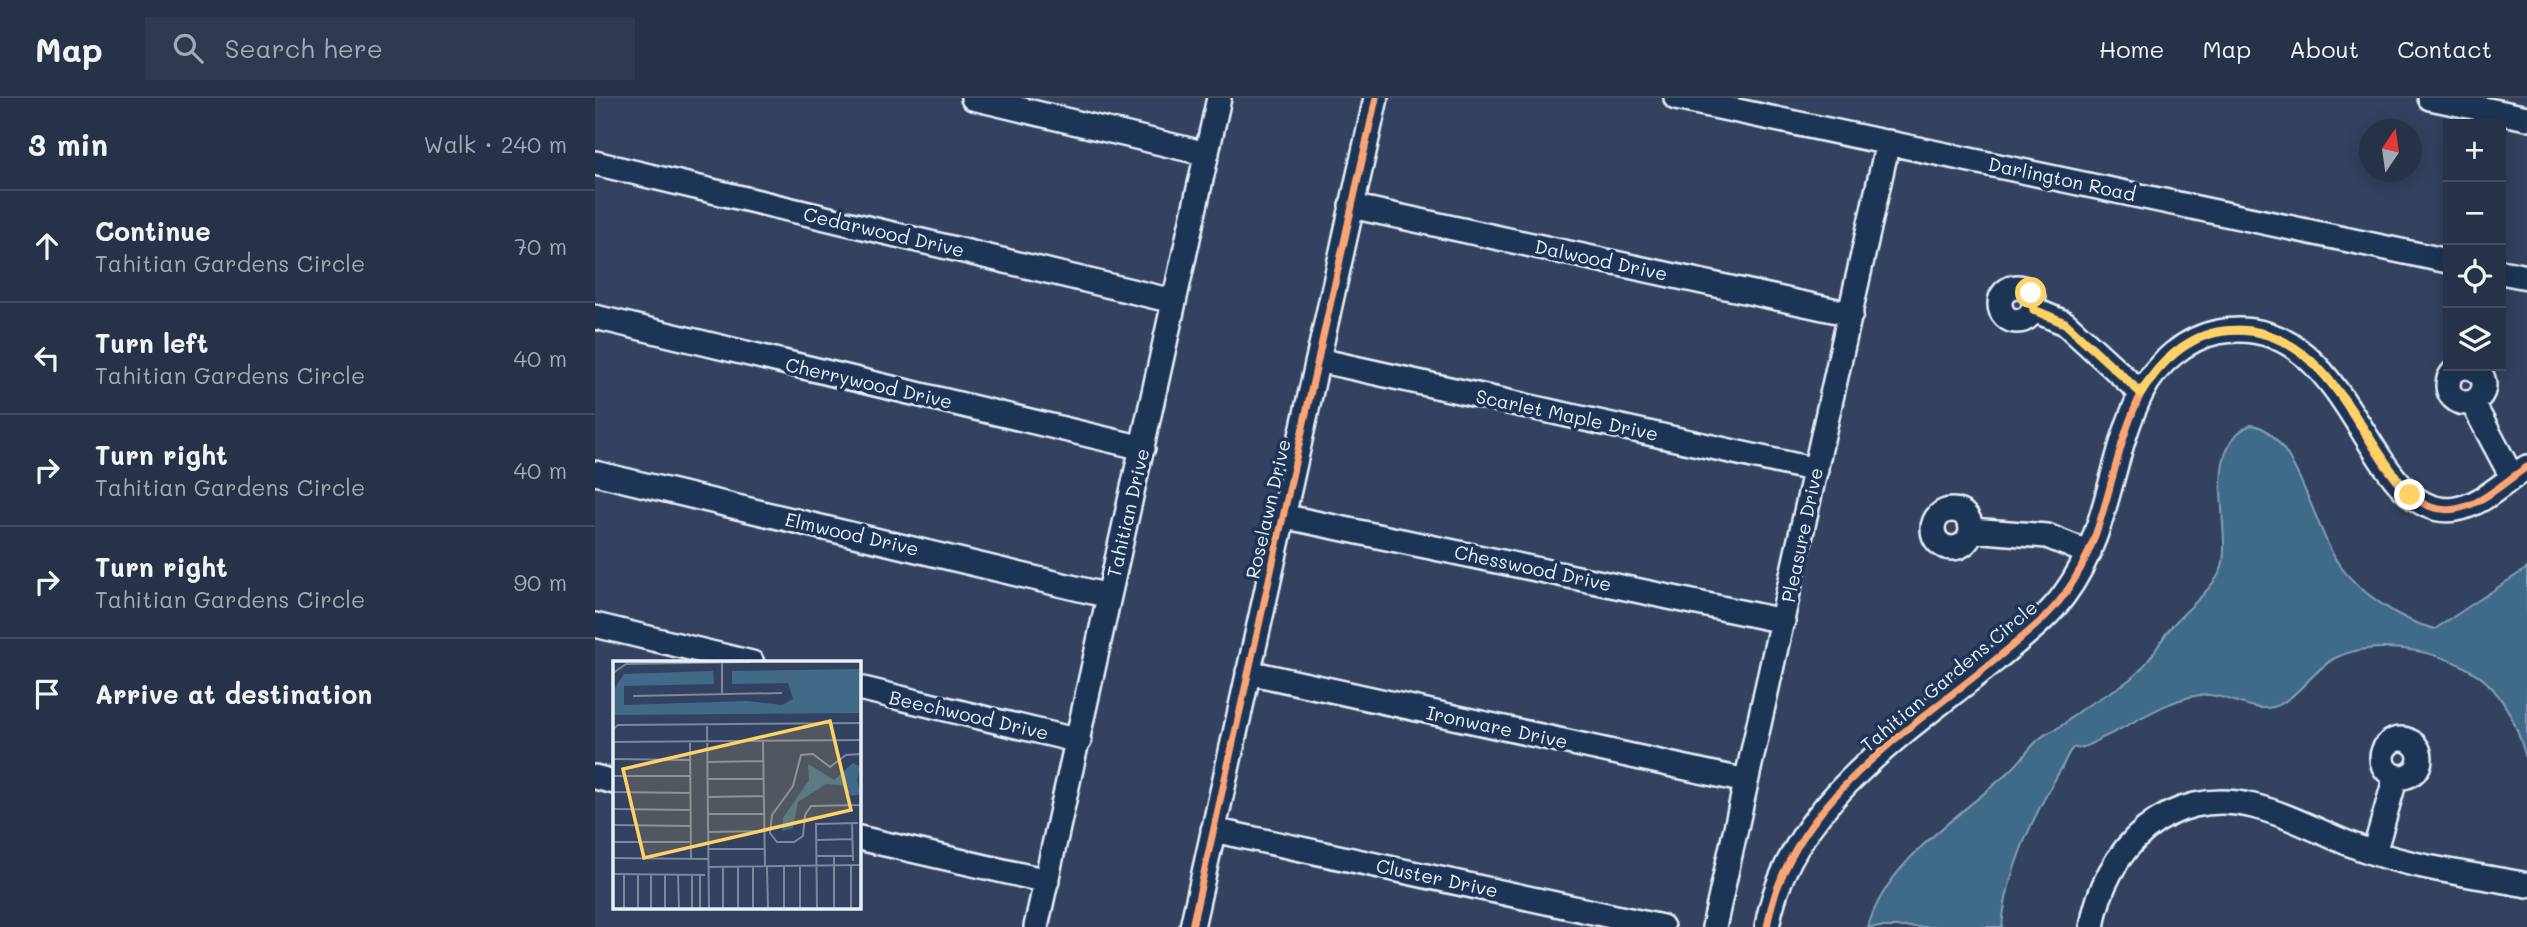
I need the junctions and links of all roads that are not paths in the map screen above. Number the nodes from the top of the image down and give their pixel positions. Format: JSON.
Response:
{"nodes":[{"id":1,"x":973,"y":98,"type":"edge"},
{"id":2,"x":1219,"y":98,"type":"edge"},
{"id":3,"x":1376,"y":98,"type":"edge"},
{"id":4,"x":1676,"y":98,"type":"edge"},
{"id":5,"x":2430,"y":98,"type":"edge"},
{"id":6,"x":2527,"y":118,"type":"edge"},
{"id":7,"x":1888,"y":142,"type":"junction"},
{"id":8,"x":1207,"y":154,"type":"junction"},
{"id":9,"x":595,"y":163,"type":"edge"},
{"id":10,"x":1351,"y":206,"type":"junction"},
{"id":11,"x":2443,"y":260,"type":"edge"},
{"id":12,"x":2506,"y":273,"type":"edge"},
{"id":13,"x":2527,"y":277,"type":"edge"},
{"id":14,"x":1173,"y":301,"type":"junction"},
{"id":15,"x":2034,"y":310,"type":"dead end"},
{"id":16,"x":1851,"y":314,"type":"junction"},
{"id":17,"x":595,"y":317,"type":"edge"},
{"id":18,"x":1318,"y":360,"type":"junction"},
{"id":19,"x":2141,"y":393,"type":"junction"},
{"id":20,"x":2473,"y":402,"type":"dead end"},
{"id":21,"x":1143,"y":448,"type":"junction"},
{"id":22,"x":1816,"y":470,"type":"junction"},
{"id":23,"x":2519,"y":472,"type":"edge"},
{"id":24,"x":595,"y":473,"type":"edge"},
{"id":25,"x":1282,"y":516,"type":"junction"},
{"id":26,"x":1971,"y":530,"type":"dead end"},
{"id":27,"x":2089,"y":552,"type":"junction"},
{"id":28,"x":1109,"y":596,"type":"junction"},
{"id":29,"x":1783,"y":621,"type":"junction"},
{"id":30,"x":595,"y":625,"type":"edge"},
{"id":31,"x":744,"y":661,"type":"edge"},
{"id":32,"x":1248,"y":672,"type":"junction"},
{"id":33,"x":861,"y":688,"type":"edge"},
{"id":34,"x":1079,"y":741,"type":"junction"},
{"id":35,"x":2396,"y":776,"type":"dead end"},
{"id":36,"x":595,"y":777,"type":"edge"},
{"id":37,"x":1747,"y":781,"type":"junction"},
{"id":38,"x":613,"y":782,"type":"edge"},
{"id":39,"x":1213,"y":830,"type":"junction"},
{"id":40,"x":861,"y":838,"type":"edge"},
{"id":41,"x":2374,"y":853,"type":"junction"},
{"id":42,"x":1047,"y":881,"type":"junction"},
{"id":43,"x":2527,"y":885,"type":"edge"},
{"id":44,"x":1036,"y":927,"type":"edge"},
{"id":45,"x":1192,"y":927,"type":"edge"},
{"id":46,"x":1662,"y":927,"type":"edge"},
{"id":47,"x":1714,"y":927,"type":"edge"},
{"id":48,"x":1767,"y":927,"type":"edge"},
{"id":49,"x":2092,"y":927,"type":"edge"}],
"edges":[{"from":1,"to":8,"type":"street"},
{"from":2,"to":8,"type":"street","name":"Tahitian Drive"},
{"from":3,"to":10,"type":"street","name":"Roselawn Drive"},
{"from":4,"to":7,"type":"street","name":"Darlington Road"},
{"from":5,"to":6,"type":"street"},
{"from":7,"to":11,"type":"street","name":"Darlington Road"},
{"from":7,"to":16,"type":"street","name":"Pleasure Drive"},
{"from":8,"to":14,"type":"street","name":"Tahitian Drive"},
{"from":9,"to":14,"type":"street","name":"Cedarwood Drive"},
{"from":10,"to":16,"type":"street","name":"Dalwood Drive"},
{"from":10,"to":18,"type":"street","name":"Roselawn Drive"},
{"from":12,"to":13,"type":"street"},
{"from":14,"to":21,"type":"street","name":"Tahitian Drive"},
{"from":15,"to":19,"type":"street"},
{"from":16,"to":22,"type":"street","name":"Pleasure Drive"},
{"from":17,"to":21,"type":"street","name":"Cherrywood Drive"},
{"from":18,"to":22,"type":"street","name":"Scarlet Maple Drive"},
{"from":18,"to":25,"type":"street","name":"Roselawn Drive"},
{"from":19,"to":23,"type":"street","name":"Tahitian Gardens Circle"},
{"from":19,"to":27,"type":"street","name":"Tahitian Gardens Circle"},
{"from":20,"to":23,"type":"street","name":"Tahitian Gardens Circle"},
{"from":21,"to":28,"type":"street","name":"Tahitian Drive"},
{"from":22,"to":29,"type":"street","name":"Pleasure Drive"},
{"from":24,"to":28,"type":"street","name":"Elmwood Drive"},
{"from":25,"to":29,"type":"street","name":"Chesswood Drive"},
{"from":25,"to":32,"type":"street","name":"Roselawn Drive"},
{"from":26,"to":27,"type":"street"},
{"from":27,"to":48,"type":"street","name":"Tahitian Gardens Circle"},
{"from":28,"to":34,"type":"street","name":"Tahitian Drive"},
{"from":29,"to":37,"type":"street","name":"Pleasure Drive"},
{"from":30,"to":31,"type":"street"},
{"from":32,"to":37,"type":"street","name":"Ironware Drive"},
{"from":32,"to":39,"type":"street","name":"Roselawn Drive"},
{"from":33,"to":34,"type":"street","name":"Beechwood Drive"},
{"from":34,"to":42,"type":"street","name":"Tahitian Drive"},
{"from":35,"to":41,"type":"street"},
{"from":36,"to":38,"type":"street"},
{"from":37,"to":47,"type":"street","name":"Pleasure Drive"},
{"from":39,"to":45,"type":"street","name":"Roselawn Drive"},
{"from":39,"to":46,"type":"street","name":"Cluster Drive"},
{"from":40,"to":42,"type":"street"},
{"from":41,"to":43,"type":"street"},
{"from":41,"to":49,"type":"street"},
{"from":42,"to":44,"type":"street","name":"Tahitian Drive"}]}
